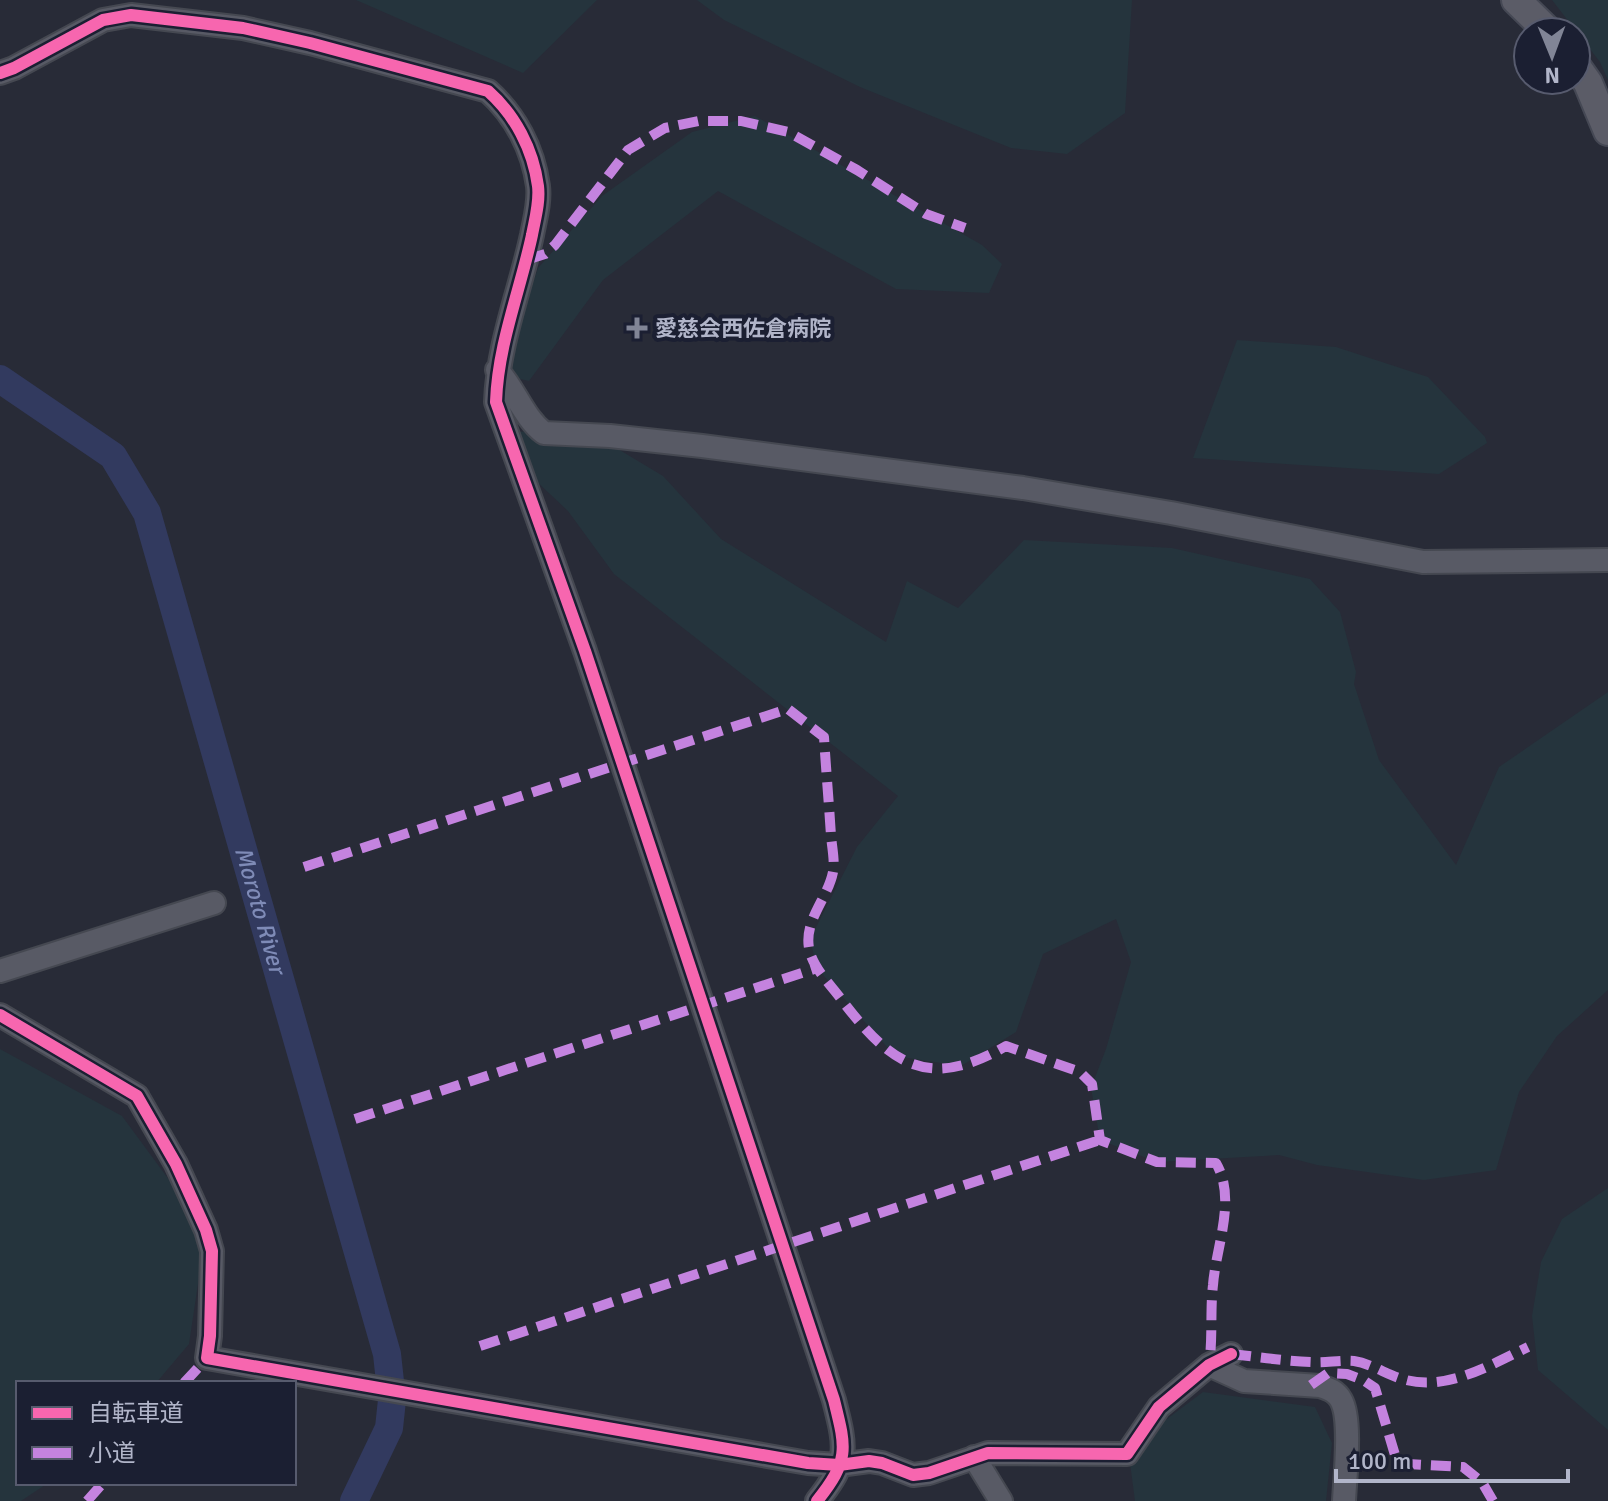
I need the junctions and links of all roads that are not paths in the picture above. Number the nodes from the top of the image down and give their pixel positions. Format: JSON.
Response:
{"nodes":[{"id":1,"x":1516,"y":0,"type":"edge"},
{"id":2,"x":1532,"y":16,"type":"edge"},
{"id":3,"x":0,"y":73,"type":"edge"},
{"id":4,"x":1592,"y":93,"type":"edge"},
{"id":5,"x":1608,"y":131,"type":"edge"},
{"id":6,"x":497,"y":370,"type":"junction"},
{"id":7,"x":1608,"y":560,"type":"edge"},
{"id":8,"x":214,"y":903,"type":"dead end"},
{"id":9,"x":0,"y":971,"type":"edge"},
{"id":10,"x":0,"y":1015,"type":"edge"},
{"id":11,"x":1231,"y":1354,"type":"dead end"},
{"id":12,"x":1209,"y":1365,"type":"junction"},
{"id":13,"x":974,"y":1457,"type":"junction"},
{"id":14,"x":839,"y":1465,"type":"junction"},
{"id":15,"x":817,"y":1501,"type":"edge"},
{"id":16,"x":1001,"y":1501,"type":"edge"},
{"id":17,"x":1344,"y":1501,"type":"edge"}],
"edges":[{"from":1,"to":2,"type":"main road"},
{"from":3,"to":6,"type":"street"},
{"from":4,"to":5,"type":"main road"},
{"from":6,"to":7,"type":"street"},
{"from":6,"to":14,"type":"street"},
{"from":8,"to":9,"type":"street"},
{"from":10,"to":14,"type":"street"},
{"from":11,"to":12,"type":"street"},
{"from":12,"to":13,"type":"street"},
{"from":12,"to":17,"type":"street"},
{"from":13,"to":14,"type":"street"},
{"from":13,"to":16,"type":"street"},
{"from":14,"to":15,"type":"street"}]}
